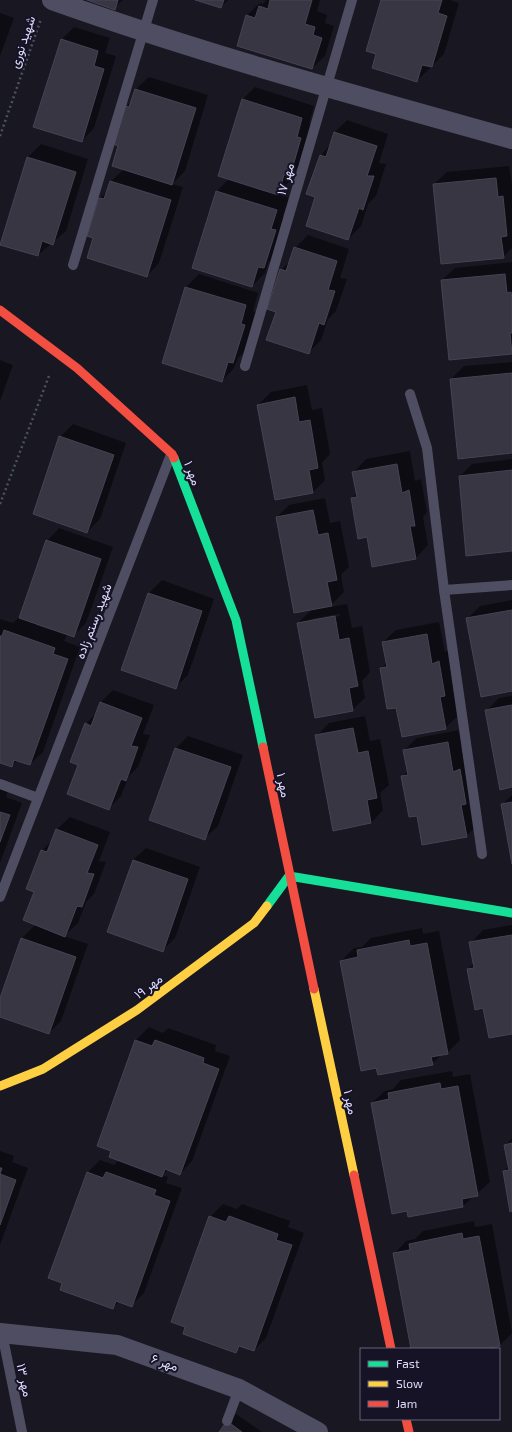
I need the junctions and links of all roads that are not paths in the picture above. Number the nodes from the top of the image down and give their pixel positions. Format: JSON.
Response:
{"nodes":[{"id":1,"x":153,"y":0,"type":"edge"},
{"id":2,"x":352,"y":0,"type":"edge"},
{"id":3,"x":47,"y":8,"type":"edge"},
{"id":4,"x":142,"y":32,"type":"junction"},
{"id":5,"x":325,"y":87,"type":"junction"},
{"id":6,"x":512,"y":139,"type":"edge"},
{"id":7,"x":73,"y":265,"type":"dead end"},
{"id":8,"x":0,"y":310,"type":"edge"},
{"id":9,"x":245,"y":366,"type":"dead end"},
{"id":10,"x":410,"y":394,"type":"dead end"},
{"id":11,"x":172,"y":454,"type":"junction"},
{"id":12,"x":512,"y":585,"type":"edge"},
{"id":13,"x":444,"y":590,"type":"junction"},
{"id":14,"x":0,"y":784,"type":"edge"},
{"id":15,"x":38,"y":798,"type":"junction"},
{"id":16,"x":482,"y":854,"type":"dead end"},
{"id":17,"x":289,"y":876,"type":"junction"},
{"id":18,"x":0,"y":897,"type":"edge"},
{"id":19,"x":512,"y":913,"type":"edge"},
{"id":20,"x":0,"y":1086,"type":"edge"},
{"id":21,"x":1,"y":1333,"type":"edge"},
{"id":22,"x":391,"y":1348,"type":"edge"},
{"id":23,"x":239,"y":1389,"type":"junction"},
{"id":24,"x":406,"y":1420,"type":"edge"},
{"id":25,"x":227,"y":1421,"type":"dead end"},
{"id":26,"x":22,"y":1432,"type":"edge"},
{"id":27,"x":318,"y":1432,"type":"edge"},
{"id":28,"x":409,"y":1432,"type":"edge"}],
"edges":[{"from":1,"to":4,"type":"lane"},
{"from":2,"to":5,"type":"lane","name":"مهر ۱۷"},
{"from":3,"to":4,"type":"street"},
{"from":4,"to":5,"type":"street"},
{"from":4,"to":7,"type":"lane"},
{"from":5,"to":6,"type":"street"},
{"from":5,"to":9,"type":"lane","name":"مهر ۱۷"},
{"from":8,"to":11,"type":"street","name":"مهر ۱"},
{"from":10,"to":13,"type":"lane"},
{"from":11,"to":15,"type":"lane","name":"شهید رستم زاده"},
{"from":11,"to":17,"type":"street","name":"مهر ۱"},
{"from":12,"to":13,"type":"lane"},
{"from":13,"to":16,"type":"lane"},
{"from":14,"to":15,"type":"lane"},
{"from":15,"to":18,"type":"lane","name":"شهید رستم زاده"},
{"from":17,"to":19,"type":"street"},
{"from":17,"to":20,"type":"street","name":"مهر ۱۹"},
{"from":17,"to":22,"type":"street","name":"مهر ۱"},
{"from":21,"to":23,"type":"street","name":"مهر ۶"},
{"from":21,"to":26,"type":"lane","name":"مهر ۱۳"},
{"from":23,"to":25,"type":"lane"},
{"from":23,"to":27,"type":"street","name":"مهر ۶"},
{"from":24,"to":28,"type":"street"}]}
